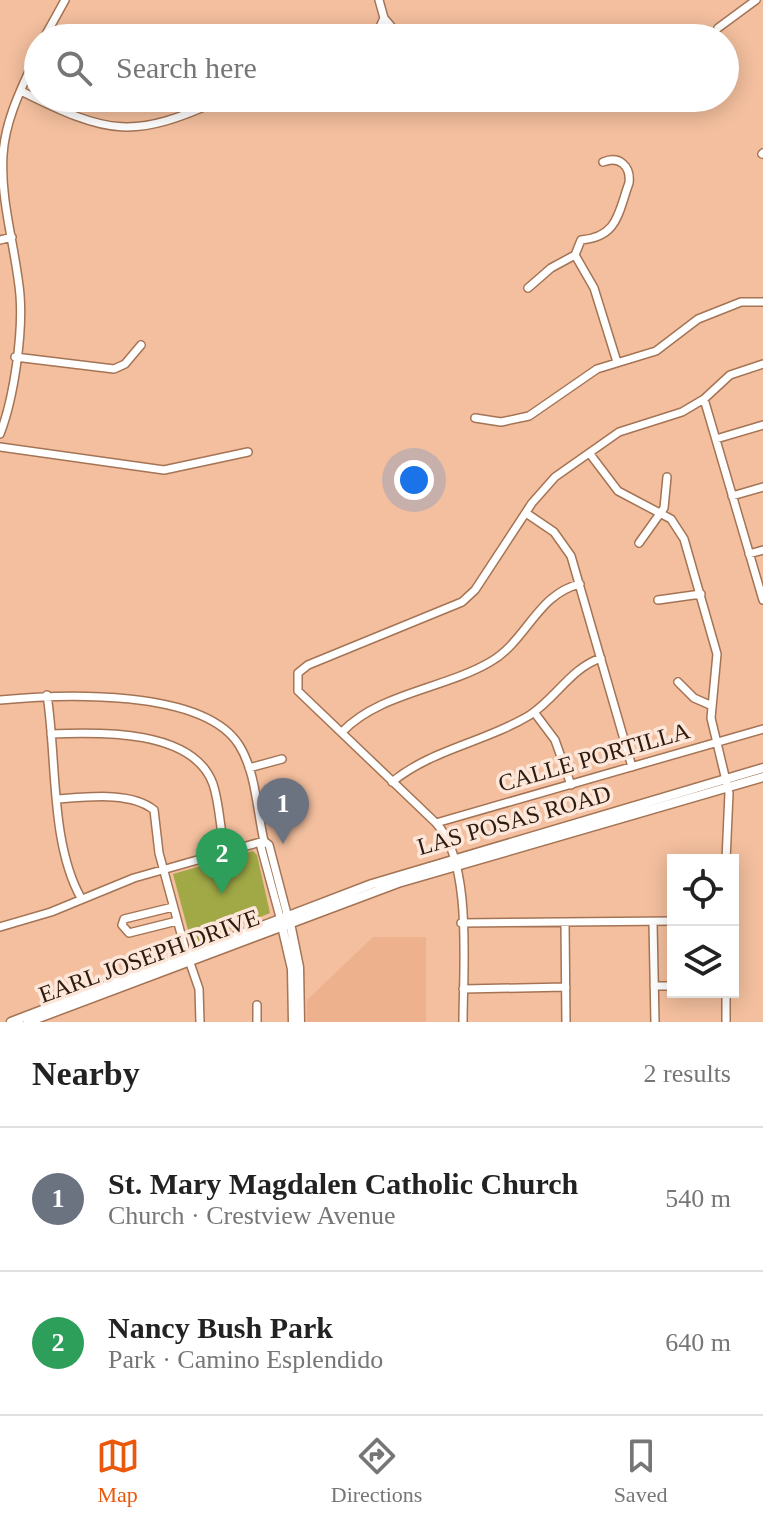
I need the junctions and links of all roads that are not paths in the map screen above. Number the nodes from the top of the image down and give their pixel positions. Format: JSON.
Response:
{"nodes":[{"id":1,"x":65,"y":0,"type":"edge"},
{"id":2,"x":379,"y":0,"type":"edge"},
{"id":3,"x":756,"y":0,"type":"edge"},
{"id":4,"x":384,"y":18,"type":"junction"},
{"id":5,"x":52,"y":24,"type":"edge"},
{"id":6,"x":381,"y":24,"type":"edge"},
{"id":7,"x":389,"y":24,"type":"edge"},
{"id":8,"x":723,"y":24,"type":"edge"},
{"id":9,"x":24,"y":84,"type":"edge"},
{"id":10,"x":21,"y":91,"type":"junction"},
{"id":11,"x":24,"y":92,"type":"edge"},
{"id":12,"x":64,"y":112,"type":"edge"},
{"id":13,"x":191,"y":112,"type":"edge"},
{"id":14,"x":603,"y":162,"type":"dead end"},
{"id":15,"x":12,"y":237,"type":"junction"},
{"id":16,"x":0,"y":240,"type":"edge"},
{"id":17,"x":575,"y":255,"type":"junction"},
{"id":18,"x":528,"y":288,"type":"dead end"},
{"id":19,"x":763,"y":302,"type":"edge"},
{"id":20,"x":141,"y":345,"type":"dead end"},
{"id":21,"x":15,"y":357,"type":"junction"},
{"id":22,"x":617,"y":362,"type":"junction"},
{"id":23,"x":763,"y":364,"type":"edge"},
{"id":24,"x":704,"y":399,"type":"junction"},
{"id":25,"x":475,"y":418,"type":"dead end"},
{"id":26,"x":763,"y":425,"type":"edge"},
{"id":27,"x":0,"y":434,"type":"edge"},
{"id":28,"x":716,"y":439,"type":"junction"},
{"id":29,"x":0,"y":447,"type":"edge"},
{"id":30,"x":248,"y":452,"type":"dead end"},
{"id":31,"x":590,"y":454,"type":"junction"},
{"id":32,"x":667,"y":477,"type":"dead end"},
{"id":33,"x":763,"y":487,"type":"edge"},
{"id":34,"x":732,"y":496,"type":"junction"},
{"id":35,"x":661,"y":512,"type":"junction"},
{"id":36,"x":526,"y":513,"type":"junction"},
{"id":37,"x":639,"y":543,"type":"dead end"},
{"id":38,"x":763,"y":550,"type":"edge"},
{"id":39,"x":749,"y":554,"type":"junction"},
{"id":40,"x":580,"y":584,"type":"junction"},
{"id":41,"x":701,"y":594,"type":"junction"},
{"id":42,"x":658,"y":600,"type":"dead end"},
{"id":43,"x":763,"y":600,"type":"edge"},
{"id":44,"x":601,"y":658,"type":"junction"},
{"id":45,"x":678,"y":682,"type":"dead end"},
{"id":46,"x":47,"y":695,"type":"junction"},
{"id":47,"x":0,"y":700,"type":"edge"},
{"id":48,"x":710,"y":705,"type":"junction"},
{"id":49,"x":534,"y":712,"type":"junction"},
{"id":50,"x":763,"y":729,"type":"edge"},
{"id":51,"x":342,"y":732,"type":"junction"},
{"id":52,"x":51,"y":734,"type":"junction"},
{"id":53,"x":717,"y":743,"type":"junction"},
{"id":54,"x":282,"y":759,"type":"dead end"},
{"id":55,"x":632,"y":767,"type":"junction"},
{"id":56,"x":249,"y":768,"type":"junction"},
{"id":57,"x":763,"y":768,"type":"edge"},
{"id":58,"x":763,"y":777,"type":"edge"},
{"id":59,"x":392,"y":782,"type":"junction"},
{"id":60,"x":727,"y":782,"type":"junction"},
{"id":61,"x":571,"y":785,"type":"junction"},
{"id":62,"x":58,"y":799,"type":"junction"},
{"id":63,"x":436,"y":823,"type":"junction"},
{"id":64,"x":264,"y":841,"type":"junction"},
{"id":65,"x":225,"y":852,"type":"junction"},
{"id":66,"x":726,"y":854,"type":"edge"},
{"id":67,"x":455,"y":861,"type":"junction"},
{"id":68,"x":163,"y":870,"type":"junction"},
{"id":69,"x":81,"y":898,"type":"junction"},
{"id":70,"x":173,"y":907,"type":"junction"},
{"id":71,"x":284,"y":916,"type":"junction"},
{"id":72,"x":177,"y":921,"type":"junction"},
{"id":73,"x":667,"y":921,"type":"edge"},
{"id":74,"x":653,"y":922,"type":"junction"},
{"id":75,"x":461,"y":923,"type":"junction"},
{"id":76,"x":565,"y":923,"type":"junction"},
{"id":77,"x":286,"y":926,"type":"junction"},
{"id":78,"x":0,"y":927,"type":"edge"},
{"id":79,"x":189,"y":959,"type":"junction"},
{"id":80,"x":654,"y":986,"type":"junction"},
{"id":81,"x":667,"y":986,"type":"edge"},
{"id":82,"x":566,"y":987,"type":"junction"},
{"id":83,"x":463,"y":989,"type":"junction"},
{"id":84,"x":726,"y":998,"type":"edge"},
{"id":85,"x":257,"y":1005,"type":"dead end"},
{"id":86,"x":11,"y":1022,"type":"edge"},
{"id":87,"x":28,"y":1022,"type":"edge"},
{"id":88,"x":200,"y":1022,"type":"edge"},
{"id":89,"x":257,"y":1022,"type":"edge"},
{"id":90,"x":293,"y":1022,"type":"edge"},
{"id":91,"x":300,"y":1022,"type":"edge"},
{"id":92,"x":463,"y":1022,"type":"edge"},
{"id":93,"x":566,"y":1022,"type":"edge"},
{"id":94,"x":655,"y":1022,"type":"edge"},
{"id":95,"x":726,"y":1022,"type":"edge"}],
"edges":[{"from":1,"to":5,"type":"street"},
{"from":2,"to":4,"type":"street"},
{"from":3,"to":8,"type":"street"},
{"from":4,"to":6,"type":"street"},
{"from":4,"to":7,"type":"street"},
{"from":9,"to":10,"type":"street"},
{"from":10,"to":11,"type":"street"},
{"from":10,"to":15,"type":"street"},
{"from":12,"to":13,"type":"street"},
{"from":14,"to":17,"type":"street"},
{"from":15,"to":16,"type":"street"},
{"from":15,"to":21,"type":"street"},
{"from":17,"to":18,"type":"street"},
{"from":17,"to":22,"type":"street"},
{"from":19,"to":22,"type":"street"},
{"from":20,"to":21,"type":"street"},
{"from":21,"to":27,"type":"street"},
{"from":22,"to":25,"type":"street"},
{"from":23,"to":24,"type":"street"},
{"from":24,"to":28,"type":"street"},
{"from":24,"to":31,"type":"street"},
{"from":26,"to":28,"type":"street"},
{"from":28,"to":34,"type":"street"},
{"from":29,"to":30,"type":"street"},
{"from":31,"to":35,"type":"street"},
{"from":31,"to":36,"type":"street"},
{"from":32,"to":35,"type":"street"},
{"from":33,"to":34,"type":"street"},
{"from":34,"to":39,"type":"street"},
{"from":35,"to":37,"type":"street"},
{"from":35,"to":41,"type":"street"},
{"from":36,"to":40,"type":"street"},
{"from":36,"to":51,"type":"street"},
{"from":38,"to":39,"type":"street"},
{"from":39,"to":43,"type":"street"},
{"from":40,"to":44,"type":"street"},
{"from":40,"to":51,"type":"street"},
{"from":41,"to":42,"type":"street"},
{"from":41,"to":48,"type":"street"},
{"from":44,"to":49,"type":"street"},
{"from":44,"to":55,"type":"street"},
{"from":45,"to":48,"type":"street"},
{"from":46,"to":47,"type":"street"},
{"from":46,"to":52,"type":"street"},
{"from":46,"to":56,"type":"street"},
{"from":48,"to":53,"type":"street"},
{"from":49,"to":59,"type":"street"},
{"from":49,"to":61,"type":"street"},
{"from":50,"to":53,"type":"street","name":"CALLE PORTILLA"},
{"from":51,"to":59,"type":"street"},
{"from":52,"to":62,"type":"street"},
{"from":52,"to":65,"type":"street"},
{"from":53,"to":55,"type":"street","name":"CALLE PORTILLA"},
{"from":53,"to":60,"type":"street"},
{"from":54,"to":56,"type":"street"},
{"from":55,"to":61,"type":"street","name":"CALLE PORTILLA"},
{"from":56,"to":64,"type":"street"},
{"from":57,"to":60,"type":"main road","name":"LAS POSAS ROAD"},
{"from":58,"to":60,"type":"main road","name":"LAS POSAS ROAD"},
{"from":59,"to":63,"type":"street"},
{"from":60,"to":66,"type":"street"},
{"from":60,"to":67,"type":"main road","name":"LAS POSAS ROAD"},
{"from":61,"to":63,"type":"street","name":"CALLE PORTILLA"},
{"from":62,"to":68,"type":"street"},
{"from":62,"to":69,"type":"street"},
{"from":63,"to":67,"type":"street"},
{"from":64,"to":65,"type":"street"},
{"from":64,"to":71,"type":"street"},
{"from":65,"to":68,"type":"street"},
{"from":67,"to":71,"type":"main road","name":"LAS POSAS ROAD"},
{"from":67,"to":75,"type":"street"},
{"from":67,"to":77,"type":"main road","name":"LAS POSAS ROAD"},
{"from":68,"to":69,"type":"street"},
{"from":68,"to":70,"type":"street"},
{"from":69,"to":78,"type":"street"},
{"from":70,"to":72,"type":"street"},
{"from":70,"to":72,"type":"street"},
{"from":71,"to":77,"type":"main road"},
{"from":71,"to":79,"type":"main road","name":"EARL JOSEPH DRIVE"},
{"from":72,"to":79,"type":"street"},
{"from":73,"to":74,"type":"street"},
{"from":74,"to":76,"type":"street"},
{"from":74,"to":80,"type":"street"},
{"from":75,"to":76,"type":"street"},
{"from":75,"to":83,"type":"street"},
{"from":76,"to":82,"type":"street"},
{"from":77,"to":79,"type":"main road","name":"EARL JOSEPH DRIVE"},
{"from":77,"to":90,"type":"main road"},
{"from":77,"to":91,"type":"main road"},
{"from":79,"to":86,"type":"main road","name":"EARL JOSEPH DRIVE"},
{"from":79,"to":87,"type":"main road","name":"EARL JOSEPH DRIVE"},
{"from":79,"to":88,"type":"street"},
{"from":80,"to":81,"type":"street"},
{"from":80,"to":94,"type":"street"},
{"from":82,"to":83,"type":"street"},
{"from":82,"to":93,"type":"street"},
{"from":83,"to":92,"type":"street"},
{"from":84,"to":95,"type":"street"},
{"from":85,"to":89,"type":"street"}]}
